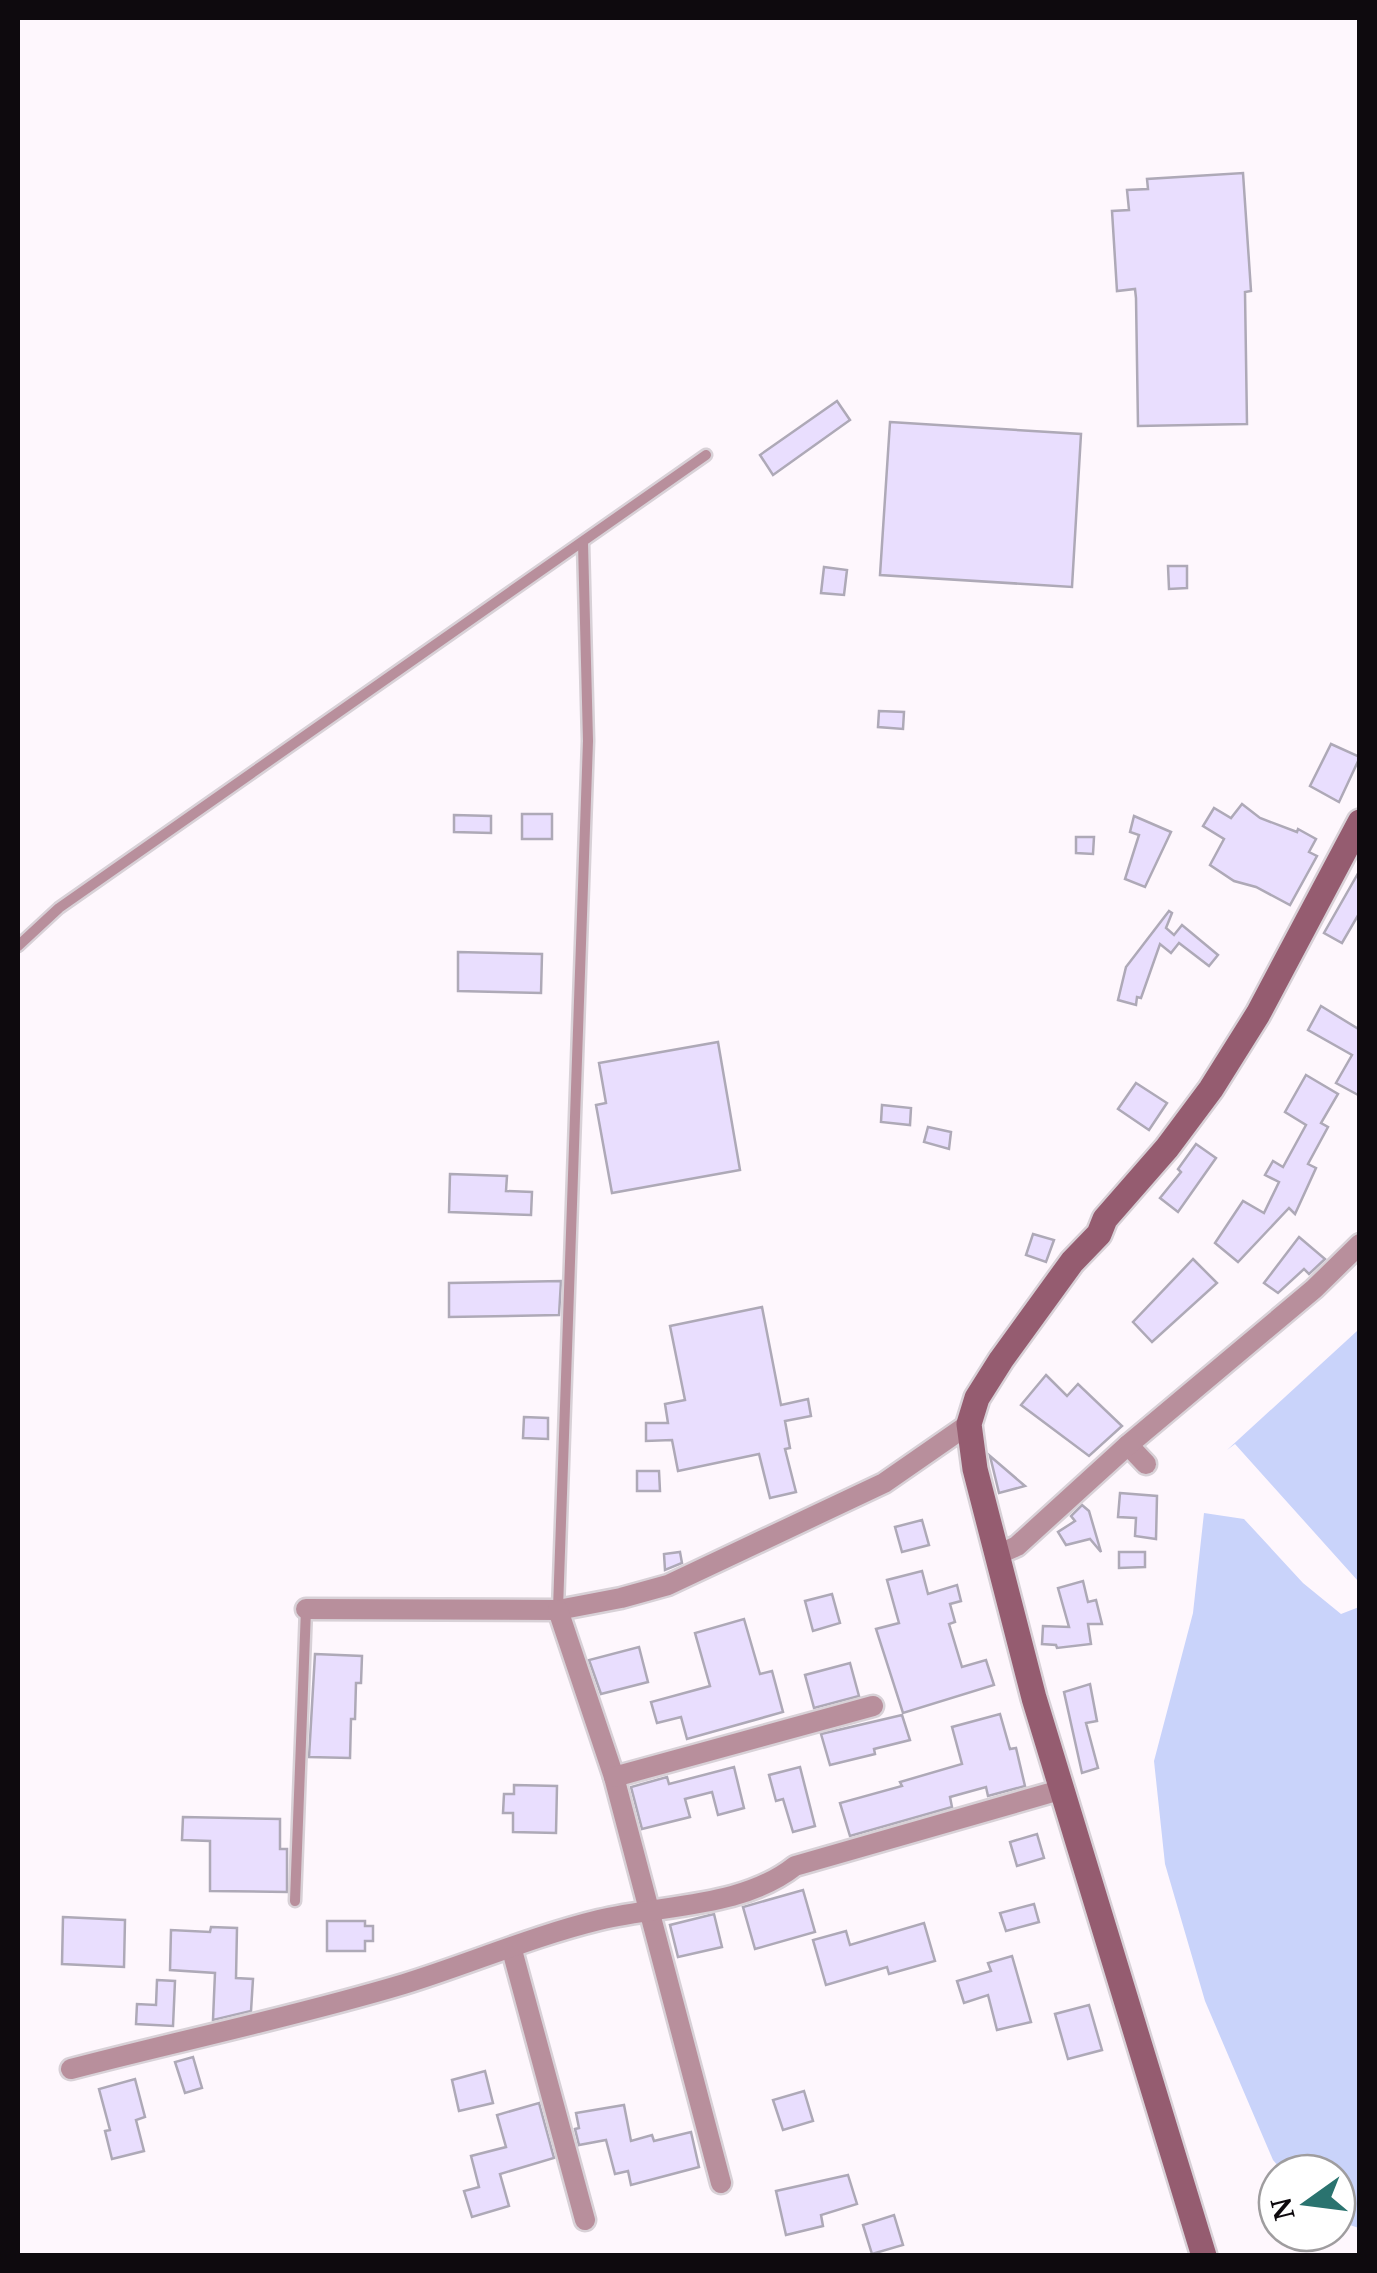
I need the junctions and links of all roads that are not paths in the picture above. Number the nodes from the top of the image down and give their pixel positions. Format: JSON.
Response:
{"nodes":[{"id":1,"x":706,"y":456,"type":"dead end"},
{"id":2,"x":583,"y":543,"type":"junction"},
{"id":3,"x":1358,"y":831,"type":"edge"},
{"id":4,"x":18,"y":946,"type":"edge"},
{"id":5,"x":1360,"y":1244,"type":"edge"},
{"id":6,"x":969,"y":1424,"type":"junction"},
{"id":7,"x":1128,"y":1445,"type":"junction"},
{"id":8,"x":1146,"y":1464,"type":"dead end"},
{"id":9,"x":997,"y":1555,"type":"junction"},
{"id":10,"x":306,"y":1609,"type":"joint"},
{"id":11,"x":558,"y":1610,"type":"junction"},
{"id":12,"x":874,"y":1706,"type":"dead end"},
{"id":13,"x":614,"y":1777,"type":"junction"},
{"id":14,"x":1060,"y":1790,"type":"junction"},
{"id":15,"x":295,"y":1901,"type":"dead end"},
{"id":16,"x":646,"y":1909,"type":"junction"},
{"id":17,"x":512,"y":1950,"type":"junction"},
{"id":18,"x":71,"y":2069,"type":"dead end"},
{"id":19,"x":721,"y":2184,"type":"dead end"},
{"id":20,"x":585,"y":2220,"type":"dead end"},
{"id":21,"x":1204,"y":2256,"type":"edge"}],
"edges":[{"from":1,"to":2,"type":"lane"},
{"from":2,"to":4,"type":"lane"},
{"from":2,"to":11,"type":"lane"},
{"from":3,"to":6,"type":"street"},
{"from":5,"to":7,"type":"street"},
{"from":6,"to":9,"type":"street"},
{"from":6,"to":11,"type":"street"},
{"from":7,"to":8,"type":"street"},
{"from":7,"to":9,"type":"street"},
{"from":9,"to":14,"type":"street"},
{"from":10,"to":11,"type":"street"},
{"from":10,"to":15,"type":"lane"},
{"from":11,"to":13,"type":"street"},
{"from":12,"to":13,"type":"street"},
{"from":13,"to":16,"type":"street"},
{"from":14,"to":16,"type":"street"},
{"from":14,"to":21,"type":"street"},
{"from":16,"to":17,"type":"street"},
{"from":16,"to":19,"type":"street"},
{"from":17,"to":18,"type":"street"},
{"from":17,"to":20,"type":"street"}]}
